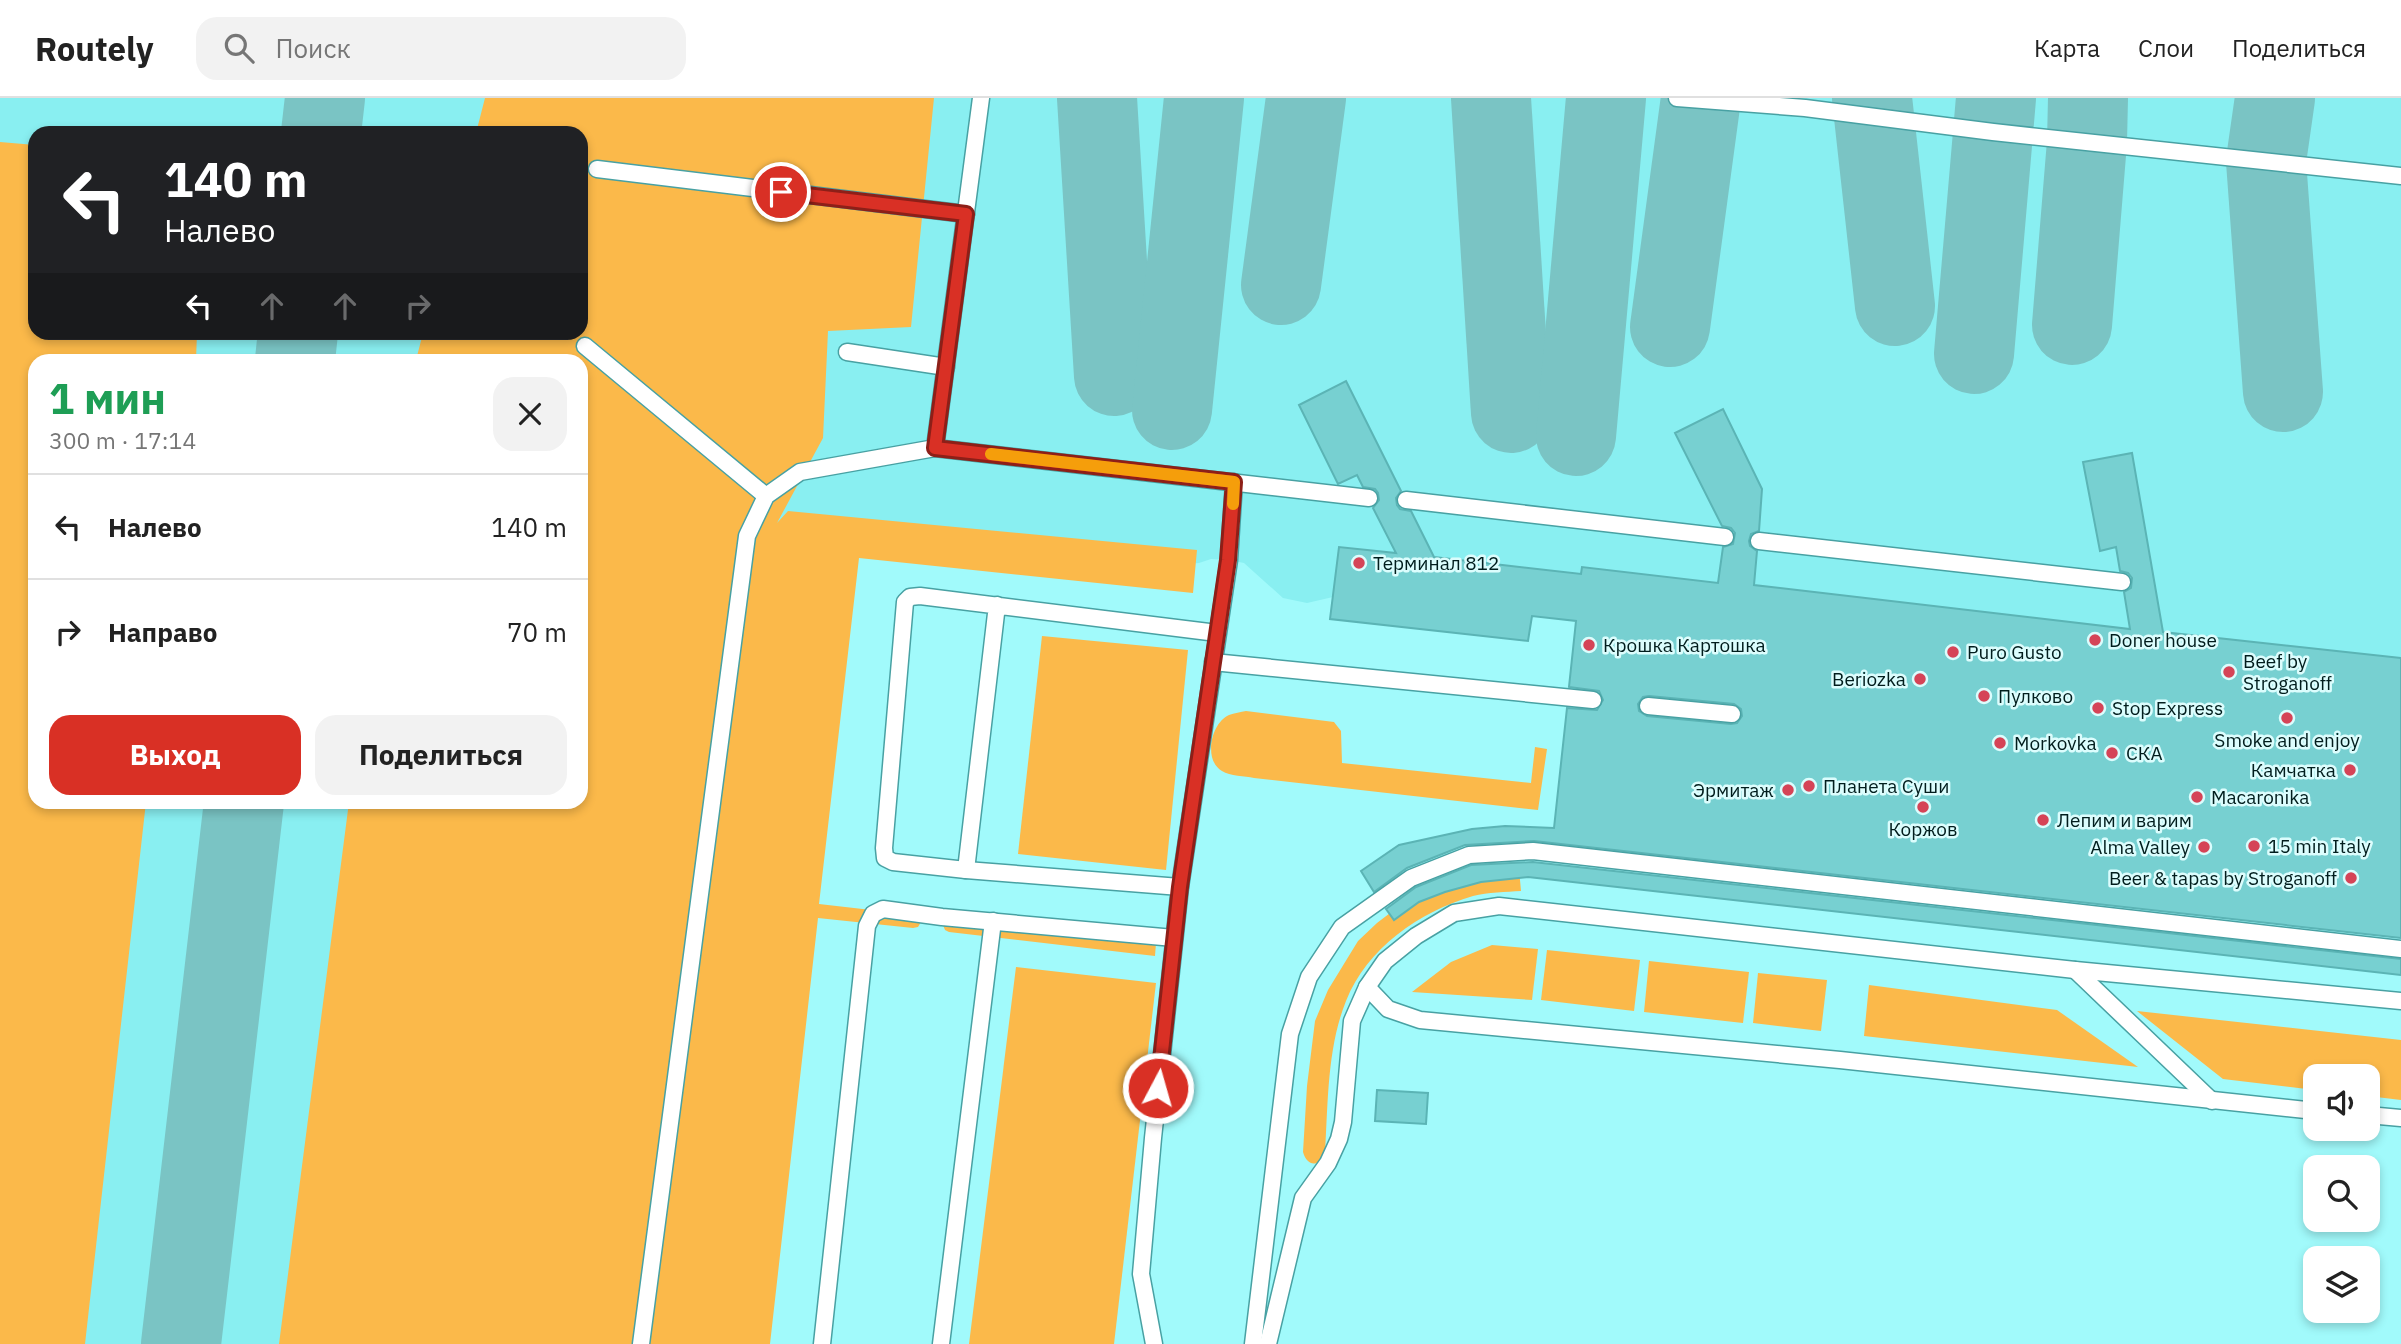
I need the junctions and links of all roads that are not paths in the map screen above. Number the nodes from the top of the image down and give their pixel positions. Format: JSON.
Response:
{"nodes":[{"id":1,"x":981,"y":98,"type":"edge"},
{"id":2,"x":1677,"y":98,"type":"edge"},
{"id":3,"x":1806,"y":103,"type":"edge"},
{"id":4,"x":597,"y":169,"type":"dead end"},
{"id":5,"x":2401,"y":176,"type":"edge"},
{"id":6,"x":966,"y":214,"type":"junction"},
{"id":7,"x":584,"y":346,"type":"dead end"},
{"id":8,"x":847,"y":352,"type":"dead end"},
{"id":9,"x":946,"y":367,"type":"junction"},
{"id":10,"x":935,"y":448,"type":"junction"},
{"id":11,"x":1234,"y":482,"type":"junction"},
{"id":12,"x":766,"y":496,"type":"junction"},
{"id":13,"x":1369,"y":498,"type":"dead end"},
{"id":14,"x":1406,"y":500,"type":"dead end"},
{"id":15,"x":1725,"y":537,"type":"dead end"},
{"id":16,"x":1759,"y":541,"type":"dead end"},
{"id":17,"x":2122,"y":582,"type":"dead end"},
{"id":18,"x":997,"y":604,"type":"junction"},
{"id":19,"x":1217,"y":632,"type":"junction"},
{"id":20,"x":1213,"y":662,"type":"junction"},
{"id":21,"x":1593,"y":699,"type":"dead end"},
{"id":22,"x":1648,"y":705,"type":"dead end"},
{"id":23,"x":1732,"y":714,"type":"dead end"},
{"id":24,"x":966,"y":870,"type":"junction"},
{"id":25,"x":1180,"y":887,"type":"junction"},
{"id":26,"x":993,"y":921,"type":"junction"},
{"id":27,"x":1174,"y":938,"type":"junction"},
{"id":28,"x":2401,"y":949,"type":"edge"},
{"id":29,"x":2074,"y":970,"type":"junction"},
{"id":30,"x":1367,"y":988,"type":"junction"},
{"id":31,"x":2401,"y":1001,"type":"edge"},
{"id":32,"x":2212,"y":1101,"type":"junction"},
{"id":33,"x":2303,"y":1110,"type":"edge"},
{"id":34,"x":2380,"y":1116,"type":"edge"},
{"id":35,"x":2401,"y":1118,"type":"edge"},
{"id":36,"x":641,"y":1344,"type":"edge"},
{"id":37,"x":822,"y":1344,"type":"edge"},
{"id":38,"x":941,"y":1344,"type":"edge"},
{"id":39,"x":1154,"y":1344,"type":"edge"},
{"id":40,"x":1252,"y":1344,"type":"edge"},
{"id":41,"x":1268,"y":1344,"type":"edge"}],
"edges":[{"from":1,"to":6,"type":"lane"},
{"from":2,"to":3,"type":"lane"},
{"from":3,"to":5,"type":"lane"},
{"from":4,"to":6,"type":"lane"},
{"from":6,"to":9,"type":"lane"},
{"from":7,"to":12,"type":"lane"},
{"from":8,"to":9,"type":"lane"},
{"from":9,"to":10,"type":"lane"},
{"from":10,"to":11,"type":"lane"},
{"from":10,"to":12,"type":"lane"},
{"from":11,"to":13,"type":"lane"},
{"from":11,"to":19,"type":"lane"},
{"from":12,"to":36,"type":"lane"},
{"from":14,"to":15,"type":"lane"},
{"from":16,"to":17,"type":"lane"},
{"from":18,"to":19,"type":"lane"},
{"from":18,"to":24,"type":"lane"},
{"from":18,"to":24,"type":"lane"},
{"from":19,"to":20,"type":"lane"},
{"from":20,"to":21,"type":"lane"},
{"from":20,"to":25,"type":"lane"},
{"from":22,"to":23,"type":"lane"},
{"from":24,"to":25,"type":"lane"},
{"from":25,"to":27,"type":"lane"},
{"from":26,"to":27,"type":"lane"},
{"from":26,"to":37,"type":"lane"},
{"from":26,"to":38,"type":"lane"},
{"from":27,"to":39,"type":"lane"},
{"from":28,"to":40,"type":"lane"},
{"from":29,"to":30,"type":"lane"},
{"from":29,"to":31,"type":"lane"},
{"from":29,"to":32,"type":"lane"},
{"from":30,"to":32,"type":"lane"},
{"from":30,"to":41,"type":"lane"},
{"from":32,"to":33,"type":"lane"},
{"from":34,"to":35,"type":"lane"}]}
